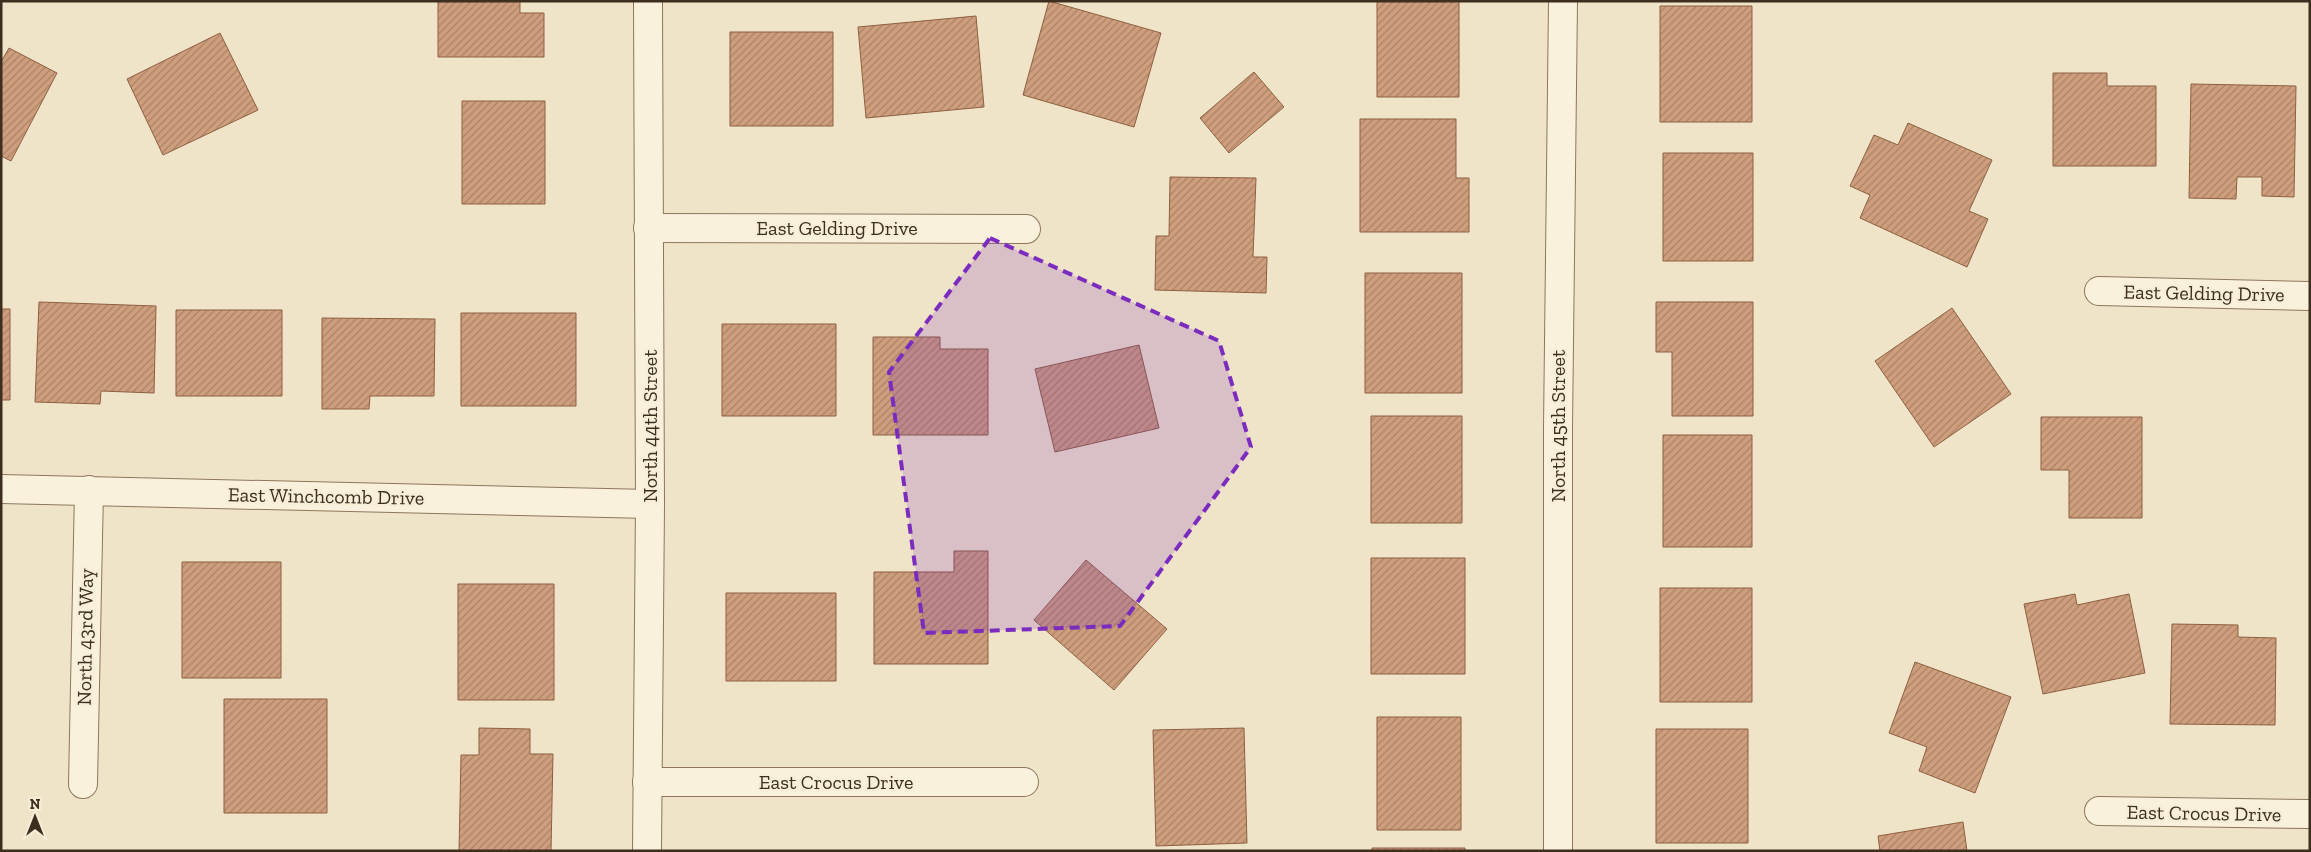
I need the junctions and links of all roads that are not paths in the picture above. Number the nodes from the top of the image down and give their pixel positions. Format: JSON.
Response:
{"nodes":[{"id":1,"x":648,"y":1,"type":"edge"},
{"id":2,"x":1564,"y":1,"type":"edge"},
{"id":3,"x":648,"y":228,"type":"junction"},
{"id":4,"x":1026,"y":229,"type":"dead end"},
{"id":5,"x":2099,"y":291,"type":"dead end"},
{"id":6,"x":2310,"y":296,"type":"edge"},
{"id":7,"x":1,"y":489,"type":"edge"},
{"id":8,"x":88,"y":490,"type":"junction"},
{"id":9,"x":650,"y":504,"type":"junction"},
{"id":10,"x":647,"y":782,"type":"junction"},
{"id":11,"x":1024,"y":782,"type":"dead end"},
{"id":12,"x":82,"y":784,"type":"dead end"},
{"id":13,"x":2099,"y":811,"type":"dead end"},
{"id":14,"x":2310,"y":814,"type":"edge"},
{"id":15,"x":647,"y":851,"type":"edge"},
{"id":16,"x":1558,"y":851,"type":"edge"}],
"edges":[{"from":1,"to":3,"type":"street","name":"North 44th Street"},
{"from":2,"to":16,"type":"street","name":"North 45th Street"},
{"from":3,"to":4,"type":"street","name":"East Gelding Drive"},
{"from":3,"to":9,"type":"street","name":"North 44th Street"},
{"from":5,"to":6,"type":"street","name":"East Gelding Drive"},
{"from":7,"to":8,"type":"street","name":"East Winchcomb Drive"},
{"from":8,"to":9,"type":"street","name":"East Winchcomb Drive"},
{"from":8,"to":12,"type":"street","name":"North 43rd Way"},
{"from":9,"to":10,"type":"street","name":"North 44th Street"},
{"from":10,"to":11,"type":"street","name":"East Crocus Drive"},
{"from":10,"to":15,"type":"street","name":"North 44th Street"},
{"from":13,"to":14,"type":"street","name":"East Crocus Drive"}]}
